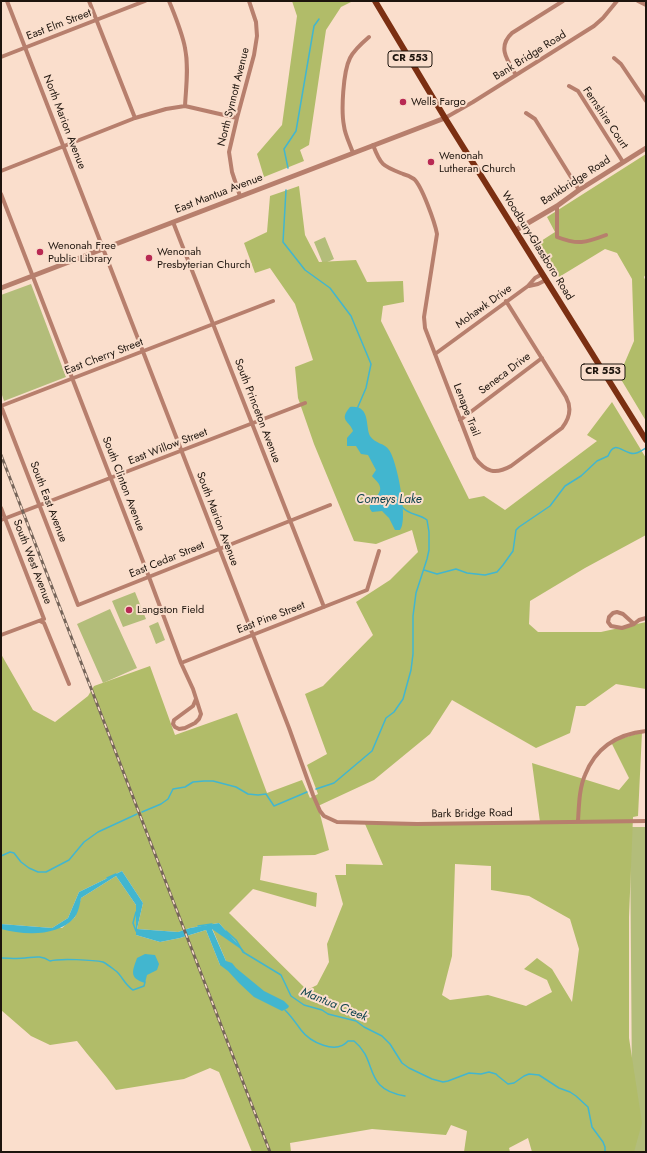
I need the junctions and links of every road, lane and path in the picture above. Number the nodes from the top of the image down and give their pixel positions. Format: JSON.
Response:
{"nodes":[{"id":1,"x":7,"y":1,"type":"edge"},
{"id":2,"x":89,"y":1,"type":"edge"},
{"id":3,"x":145,"y":1,"type":"edge"},
{"id":4,"x":170,"y":1,"type":"edge"},
{"id":5,"x":249,"y":1,"type":"edge"},
{"id":6,"x":375,"y":1,"type":"edge"},
{"id":7,"x":563,"y":1,"type":"edge"},
{"id":8,"x":617,"y":1,"type":"edge"},
{"id":9,"x":638,"y":1,"type":"edge"},
{"id":10,"x":646,"y":5,"type":"edge"},
{"id":11,"x":96,"y":20,"type":"junction"},
{"id":12,"x":369,"y":37,"type":"dead end"},
{"id":13,"x":25,"y":48,"type":"junction"},
{"id":14,"x":1,"y":57,"type":"edge"},
{"id":15,"x":614,"y":58,"type":"dead end"},
{"id":16,"x":516,"y":75,"type":"junction"},
{"id":17,"x":569,"y":86,"type":"dead end"},
{"id":18,"x":646,"y":101,"type":"edge"},
{"id":19,"x":185,"y":106,"type":"junction"},
{"id":20,"x":526,"y":113,"type":"dead end"},
{"id":21,"x":135,"y":118,"type":"junction"},
{"id":22,"x":237,"y":118,"type":"junction"},
{"id":23,"x":445,"y":118,"type":"junction"},
{"id":24,"x":64,"y":146,"type":"junction"},
{"id":25,"x":373,"y":146,"type":"junction"},
{"id":26,"x":646,"y":148,"type":"edge"},
{"id":27,"x":353,"y":153,"type":"junction"},
{"id":28,"x":623,"y":162,"type":"junction"},
{"id":29,"x":1,"y":171,"type":"edge"},
{"id":30,"x":579,"y":190,"type":"junction"},
{"id":31,"x":1,"y":194,"type":"edge"},
{"id":32,"x":240,"y":196,"type":"junction"},
{"id":33,"x":557,"y":206,"type":"junction"},
{"id":34,"x":173,"y":222,"type":"junction"},
{"id":35,"x":516,"y":230,"type":"junction"},
{"id":36,"x":606,"y":235,"type":"dead end"},
{"id":37,"x":103,"y":249,"type":"junction"},
{"id":38,"x":33,"y":276,"type":"junction"},
{"id":39,"x":544,"y":277,"type":"junction"},
{"id":40,"x":528,"y":286,"type":"junction"},
{"id":41,"x":1,"y":288,"type":"edge"},
{"id":42,"x":273,"y":301,"type":"dead end"},
{"id":43,"x":506,"y":301,"type":"junction"},
{"id":44,"x":213,"y":325,"type":"junction"},
{"id":45,"x":142,"y":352,"type":"junction"},
{"id":46,"x":435,"y":354,"type":"junction"},
{"id":47,"x":542,"y":358,"type":"junction"},
{"id":48,"x":72,"y":379,"type":"junction"},
{"id":49,"x":305,"y":403,"type":"dead end"},
{"id":50,"x":1,"y":406,"type":"edge"},
{"id":51,"x":460,"y":420,"type":"junction"},
{"id":52,"x":252,"y":424,"type":"junction"},
{"id":53,"x":646,"y":440,"type":"edge"},
{"id":54,"x":181,"y":451,"type":"junction"},
{"id":55,"x":110,"y":479,"type":"junction"},
{"id":56,"x":330,"y":505,"type":"dead end"},
{"id":57,"x":40,"y":506,"type":"junction"},
{"id":58,"x":1,"y":508,"type":"edge"},
{"id":59,"x":3,"y":519,"type":"edge"},
{"id":60,"x":290,"y":521,"type":"junction"},
{"id":61,"x":219,"y":549,"type":"junction"},
{"id":62,"x":379,"y":551,"type":"dead end"},
{"id":63,"x":149,"y":577,"type":"junction"},
{"id":64,"x":78,"y":605,"type":"joint"},
{"id":65,"x":324,"y":607,"type":"junction"},
{"id":66,"x":646,"y":618,"type":"edge"},
{"id":67,"x":40,"y":621,"type":"junction"},
{"id":68,"x":634,"y":624,"type":"junction"},
{"id":69,"x":1,"y":635,"type":"edge"},
{"id":70,"x":253,"y":635,"type":"junction"},
{"id":71,"x":181,"y":663,"type":"junction"},
{"id":72,"x":69,"y":684,"type":"dead end"},
{"id":73,"x":196,"y":699,"type":"junction"},
{"id":74,"x":646,"y":731,"type":"edge"},
{"id":75,"x":313,"y":795,"type":"joint"},
{"id":76,"x":578,"y":821,"type":"junction"},
{"id":77,"x":646,"y":821,"type":"edge"}],
"edges":[{"from":1,"to":13,"type":"street","name":"North Marion Avenue"},
{"from":2,"to":11,"type":"street"},
{"from":3,"to":11,"type":"street","name":"East Elm Street"},
{"from":4,"to":19,"type":"street"},
{"from":5,"to":22,"type":"street","name":"North Synnott Avenue"},
{"from":6,"to":23,"type":"main road","name":"Woodbury-Glassboro Road","number":"CR 553"},
{"from":7,"to":16,"type":"street"},
{"from":8,"to":16,"type":"street","name":"Bank Bridge Road"},
{"from":9,"to":10,"type":"street"},
{"from":11,"to":13,"type":"street","name":"East Elm Street"},
{"from":11,"to":21,"type":"street"},
{"from":12,"to":27,"type":"street"},
{"from":13,"to":14,"type":"street","name":"East Elm Street"},
{"from":13,"to":24,"type":"street","name":"North Marion Avenue"},
{"from":15,"to":18,"type":"street"},
{"from":16,"to":23,"type":"street","name":"Bank Bridge Road"},
{"from":17,"to":28,"type":"street","name":"Fernshire Court"},
{"from":19,"to":21,"type":"street"},
{"from":19,"to":22,"type":"street"},
{"from":20,"to":30,"type":"street"},
{"from":21,"to":24,"type":"street"},
{"from":22,"to":32,"type":"street","name":"North Synnott Avenue"},
{"from":23,"to":25,"type":"street","name":"East Mantua Avenue"},
{"from":23,"to":35,"type":"main road","name":"Woodbury-Glassboro Road","number":"CR 553"},
{"from":24,"to":29,"type":"street"},
{"from":24,"to":37,"type":"street","name":"North Marion Avenue"},
{"from":25,"to":27,"type":"street","name":"East Mantua Avenue"},
{"from":25,"to":46,"type":"street","name":"Lenape Trail"},
{"from":26,"to":28,"type":"street","name":"Bankbridge Road"},
{"from":27,"to":32,"type":"street","name":"East Mantua Avenue"},
{"from":28,"to":30,"type":"street","name":"Bankbridge Road"},
{"from":30,"to":33,"type":"street","name":"Bankbridge Road"},
{"from":31,"to":38,"type":"street","name":"South Clinton Avenue"},
{"from":32,"to":34,"type":"street","name":"East Mantua Avenue"},
{"from":33,"to":35,"type":"street","name":"Bankbridge Road"},
{"from":33,"to":36,"type":"street"},
{"from":34,"to":37,"type":"street","name":"East Mantua Avenue"},
{"from":34,"to":44,"type":"street","name":"South Princeton Avenue"},
{"from":35,"to":39,"type":"main road","name":"Woodbury-Glassboro Road","number":"CR 553"},
{"from":37,"to":38,"type":"street","name":"East Mantua Avenue"},
{"from":37,"to":45,"type":"street","name":"South Marion Avenue"},
{"from":38,"to":41,"type":"street","name":"East Mantua Avenue"},
{"from":38,"to":48,"type":"street","name":"South Clinton Avenue"},
{"from":39,"to":40,"type":"street"},
{"from":39,"to":40,"type":"street","name":"Mohawk Drive"},
{"from":39,"to":53,"type":"main road","name":"Woodbury-Glassboro Road","number":"CR 553"},
{"from":40,"to":43,"type":"street","name":"Mohawk Drive"},
{"from":42,"to":44,"type":"street","name":"East Cherry Street"},
{"from":43,"to":46,"type":"street","name":"Mohawk Drive"},
{"from":43,"to":47,"type":"street","name":"Lenape Trail"},
{"from":44,"to":45,"type":"street","name":"East Cherry Street"},
{"from":44,"to":52,"type":"street","name":"South Princeton Avenue"},
{"from":45,"to":48,"type":"street","name":"East Cherry Street"},
{"from":45,"to":54,"type":"street","name":"South Marion Avenue"},
{"from":46,"to":51,"type":"street","name":"Lenape Trail"},
{"from":47,"to":51,"type":"street","name":"Seneca Drive"},
{"from":47,"to":51,"type":"street","name":"Lenape Trail"},
{"from":48,"to":50,"type":"street","name":"East Cherry Street"},
{"from":48,"to":55,"type":"street","name":"South Clinton Avenue"},
{"from":49,"to":52,"type":"street","name":"East Willow Street"},
{"from":50,"to":57,"type":"street","name":"South East Avenue"},
{"from":52,"to":54,"type":"street","name":"East Willow Street"},
{"from":52,"to":60,"type":"street","name":"South Princeton Avenue"},
{"from":54,"to":55,"type":"street","name":"East Willow Street"},
{"from":54,"to":61,"type":"street","name":"South Marion Avenue"},
{"from":55,"to":57,"type":"street","name":"East Willow Street"},
{"from":55,"to":63,"type":"street","name":"South Clinton Avenue"},
{"from":56,"to":60,"type":"street","name":"East Cedar Street"},
{"from":57,"to":59,"type":"street","name":"East Willow Street"},
{"from":57,"to":64,"type":"street","name":"South East Avenue"},
{"from":58,"to":59,"type":"street","name":"South West Avenue"},
{"from":59,"to":67,"type":"street","name":"South West Avenue"},
{"from":60,"to":61,"type":"street","name":"East Cedar Street"},
{"from":60,"to":65,"type":"street","name":"South Princeton Avenue"},
{"from":61,"to":63,"type":"street","name":"East Cedar Street"},
{"from":61,"to":70,"type":"street","name":"South Marion Avenue"},
{"from":62,"to":65,"type":"street","name":"East Pine Street"},
{"from":63,"to":64,"type":"street","name":"East Cedar Street"},
{"from":63,"to":71,"type":"street","name":"South Clinton Avenue"},
{"from":65,"to":70,"type":"street","name":"East Pine Street"},
{"from":66,"to":68,"type":"street"},
{"from":67,"to":69,"type":"street"},
{"from":67,"to":72,"type":"street","name":"South West Avenue"},
{"from":68,"to":68,"type":"street"},
{"from":70,"to":71,"type":"street","name":"East Pine Street"},
{"from":70,"to":75,"type":"street","name":"South Marion Avenue"},
{"from":71,"to":73,"type":"street","name":"South Clinton Avenue"},
{"from":73,"to":73,"type":"street","name":"South Clinton Avenue"},
{"from":74,"to":76,"type":"street"},
{"from":75,"to":76,"type":"street","name":"Bark Bridge Road"},
{"from":76,"to":77,"type":"street","name":"Bark Bridge Road"}]}
